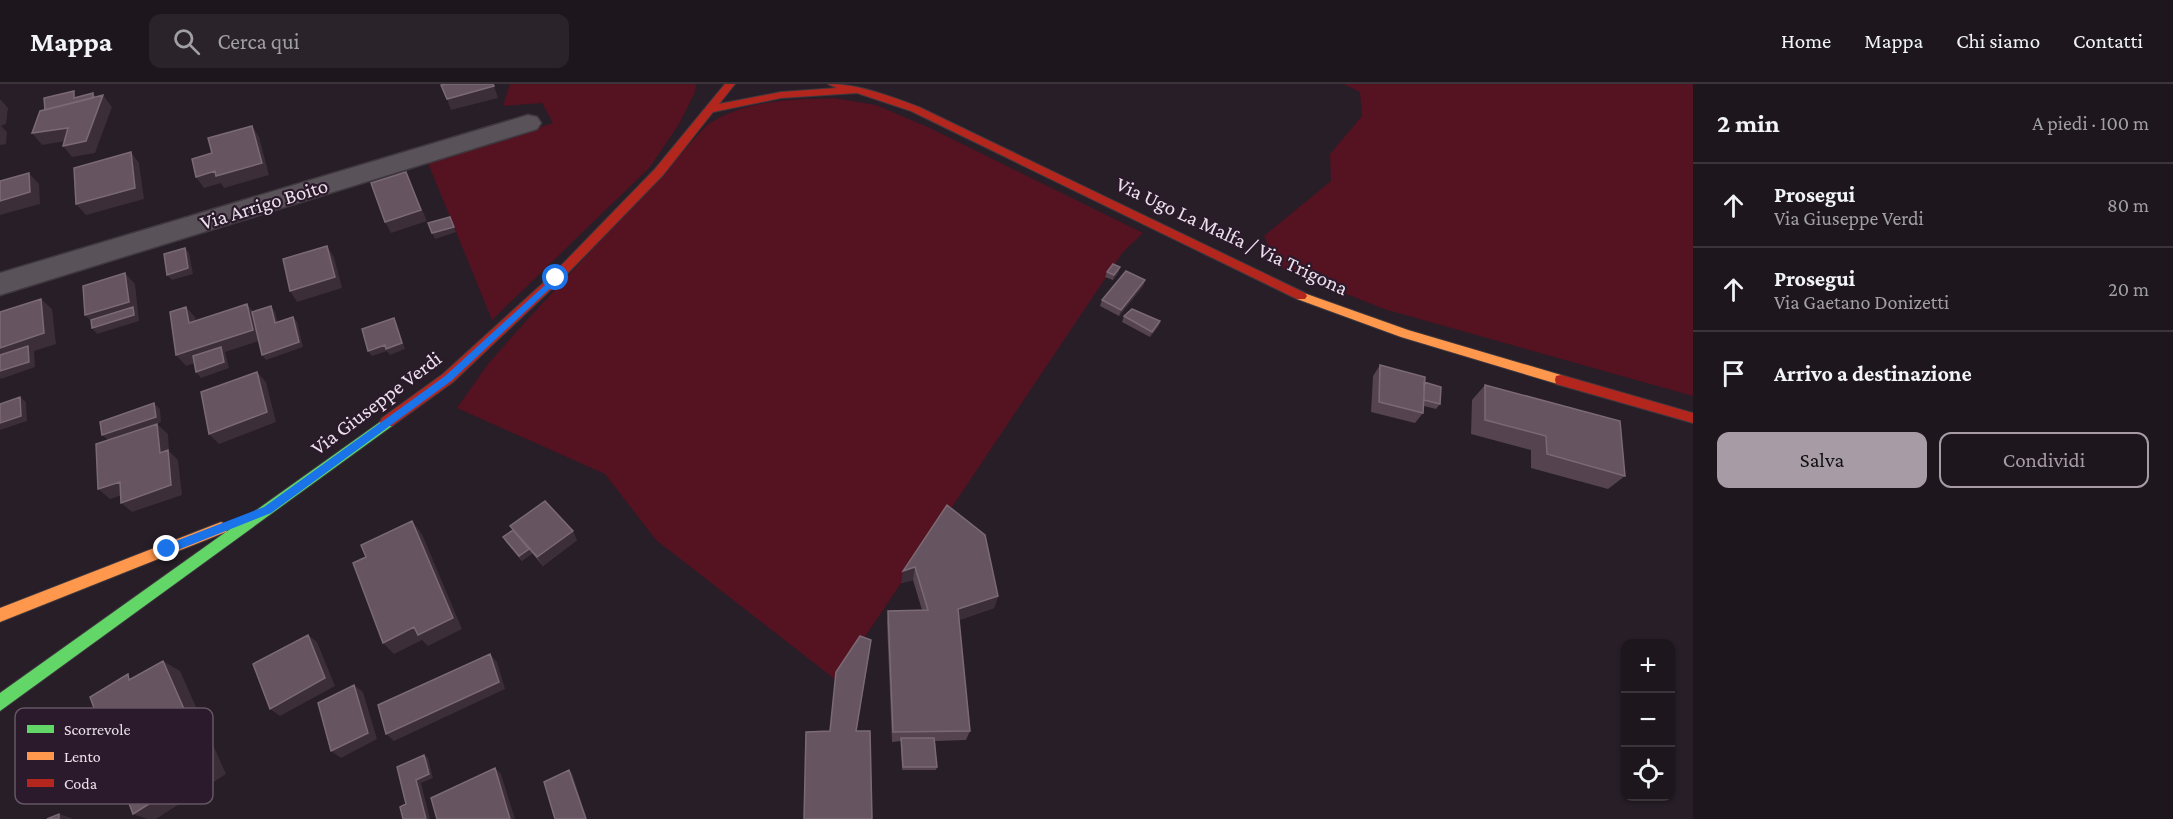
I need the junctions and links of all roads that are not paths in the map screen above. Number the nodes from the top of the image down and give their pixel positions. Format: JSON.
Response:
{"nodes":[{"id":1,"x":716,"y":84,"type":"edge"},
{"id":2,"x":730,"y":84,"type":"edge"},
{"id":3,"x":833,"y":84,"type":"edge"},
{"id":4,"x":861,"y":91,"type":"junction"},
{"id":5,"x":709,"y":110,"type":"junction"},
{"id":6,"x":528,"y":123,"type":"dead end"},
{"id":7,"x":0,"y":284,"type":"edge"},
{"id":8,"x":1693,"y":418,"type":"edge"},
{"id":9,"x":267,"y":510,"type":"junction"},
{"id":10,"x":167,"y":549,"type":"junction"},
{"id":11,"x":182,"y":572,"type":"junction"},
{"id":12,"x":0,"y":615,"type":"edge"},
{"id":13,"x":0,"y":703,"type":"edge"}],
"edges":[{"from":1,"to":5,"type":"street"},
{"from":2,"to":5,"type":"street","name":"Via Giuseppe Verdi"},
{"from":3,"to":4,"type":"street","name":"Via Ugo La Malfa / Via Trigona"},
{"from":4,"to":5,"type":"street"},
{"from":4,"to":8,"type":"street","name":"Via Ugo La Malfa / Via Trigona"},
{"from":5,"to":9,"type":"street","name":"Via Giuseppe Verdi"},
{"from":6,"to":7,"type":"street","name":"Via Arrigo Boito"},
{"from":9,"to":10,"type":"street"},
{"from":9,"to":11,"type":"street","name":"Via Giuseppe Verdi"},
{"from":10,"to":11,"type":"street"},
{"from":10,"to":12,"type":"street"},
{"from":11,"to":13,"type":"street","name":"Via Giuseppe Verdi"}]}
